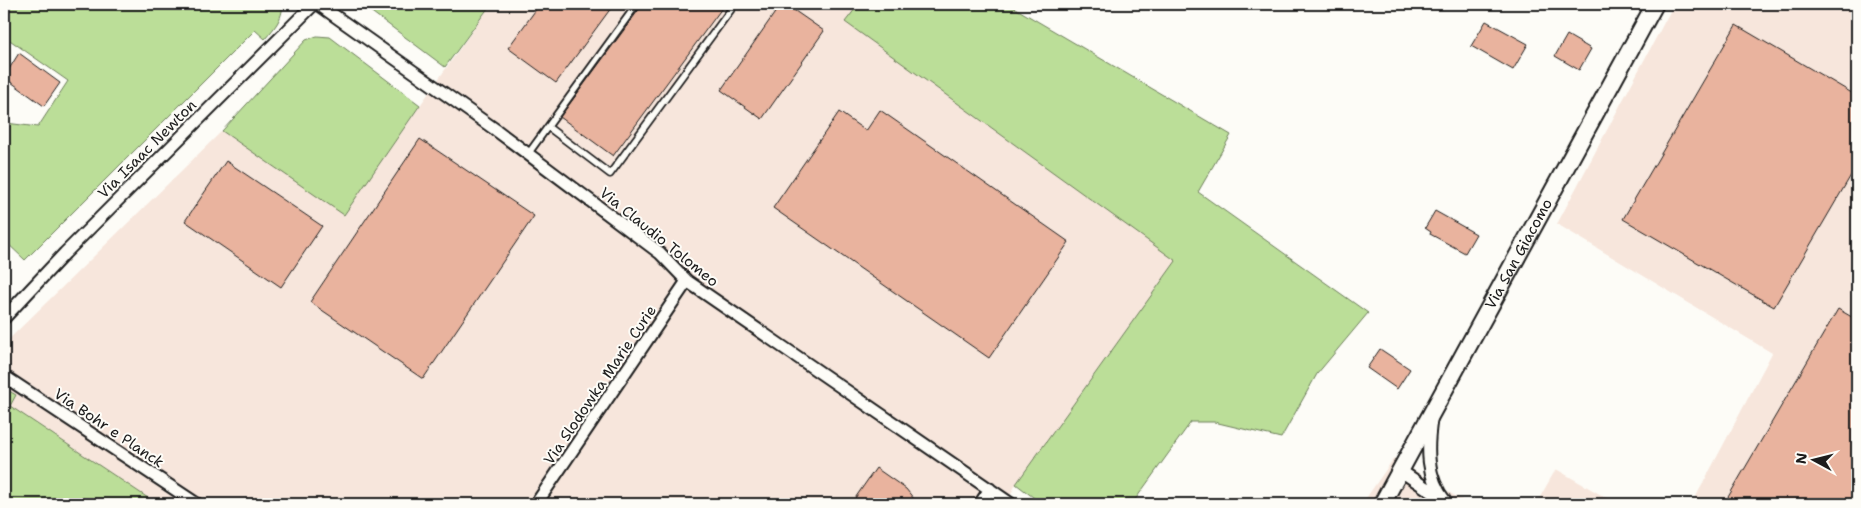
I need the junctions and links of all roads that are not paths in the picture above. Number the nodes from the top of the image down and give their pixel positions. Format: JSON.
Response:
{"nodes":[{"id":1,"x":314,"y":4,"type":"edge"},
{"id":2,"x":318,"y":4,"type":"edge"},
{"id":3,"x":637,"y":4,"type":"edge"},
{"id":4,"x":735,"y":4,"type":"edge"},
{"id":5,"x":1655,"y":4,"type":"edge"},
{"id":6,"x":548,"y":127,"type":"junction"},
{"id":7,"x":528,"y":154,"type":"junction"},
{"id":8,"x":687,"y":281,"type":"junction"},
{"id":9,"x":4,"y":318,"type":"edge"},
{"id":10,"x":4,"y":376,"type":"edge"},
{"id":11,"x":1432,"y":415,"type":"junction"},
{"id":12,"x":1401,"y":472,"type":"junction"},
{"id":13,"x":990,"y":490,"type":"junction"},
{"id":14,"x":1448,"y":503,"type":"edge"},
{"id":15,"x":197,"y":504,"type":"edge"},
{"id":16,"x":536,"y":504,"type":"edge"},
{"id":17,"x":980,"y":504,"type":"edge"},
{"id":18,"x":1010,"y":504,"type":"edge"},
{"id":19,"x":1382,"y":504,"type":"edge"}],
"edges":[{"from":1,"to":9,"type":"street","name":"Via Isaac Newton"},
{"from":2,"to":7,"type":"street","name":"Via Claudio Tolomeo"},
{"from":3,"to":6,"type":"lane"},
{"from":4,"to":6,"type":"lane"},
{"from":5,"to":11,"type":"street","name":"Via San Giacomo"},
{"from":6,"to":7,"type":"lane"},
{"from":7,"to":8,"type":"street","name":"Via Claudio Tolomeo"},
{"from":8,"to":13,"type":"street","name":"Via Claudio Tolomeo"},
{"from":8,"to":16,"type":"street","name":"Via Slodowka Marie Curie"},
{"from":10,"to":15,"type":"street","name":"Via Bohr e Planck"},
{"from":11,"to":12,"type":"street","name":"Via San Giacomo"},
{"from":11,"to":14,"type":"street"},
{"from":12,"to":14,"type":"street"},
{"from":12,"to":19,"type":"street","name":"Via San Giacomo"},
{"from":13,"to":17,"type":"street"},
{"from":13,"to":18,"type":"street","name":"Via Claudio Tolomeo"}]}
